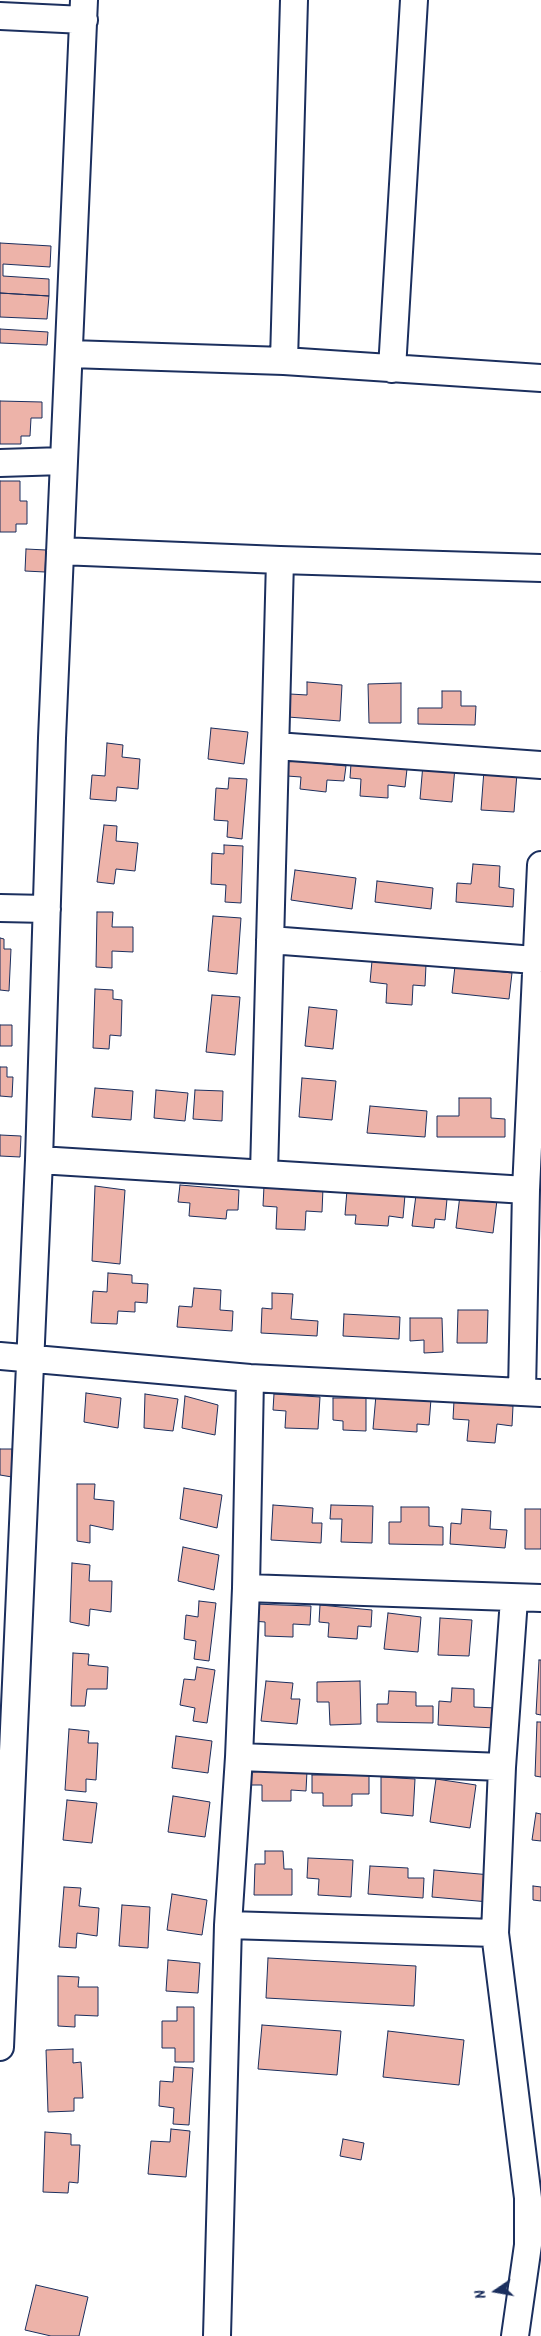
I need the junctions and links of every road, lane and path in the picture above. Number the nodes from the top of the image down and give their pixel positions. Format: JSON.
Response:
{"nodes":[{"id":1,"x":294,"y":0,"type":"edge"},
{"id":2,"x":414,"y":0,"type":"edge"},
{"id":3,"x":84,"y":10,"type":"edge"},
{"id":4,"x":0,"y":16,"type":"edge"},
{"id":5,"x":70,"y":354,"type":"junction"},
{"id":6,"x":284,"y":361,"type":"junction"},
{"id":7,"x":392,"y":369,"type":"junction"},
{"id":8,"x":541,"y":378,"type":"edge"},
{"id":9,"x":63,"y":461,"type":"junction"},
{"id":10,"x":0,"y":463,"type":"edge"},
{"id":11,"x":60,"y":551,"type":"junction"},
{"id":12,"x":280,"y":560,"type":"junction"},
{"id":13,"x":541,"y":568,"type":"edge"},
{"id":14,"x":276,"y":746,"type":"junction"},
{"id":15,"x":541,"y":765,"type":"edge"},
{"id":16,"x":541,"y":865,"type":"edge"},
{"id":17,"x":0,"y":908,"type":"edge"},
{"id":18,"x":47,"y":909,"type":"junction"},
{"id":19,"x":270,"y":940,"type":"junction"},
{"id":20,"x":535,"y":960,"type":"junction"},
{"id":21,"x":39,"y":1160,"type":"junction"},
{"id":22,"x":264,"y":1173,"type":"junction"},
{"id":23,"x":526,"y":1190,"type":"junction"},
{"id":24,"x":0,"y":1356,"type":"edge"},
{"id":25,"x":30,"y":1358,"type":"junction"},
{"id":26,"x":250,"y":1378,"type":"junction"},
{"id":27,"x":532,"y":1392,"type":"edge"},
{"id":28,"x":246,"y":1588,"type":"junction"},
{"id":29,"x":541,"y":1598,"type":"edge"},
{"id":30,"x":514,"y":1599,"type":"junction"},
{"id":31,"x":239,"y":1757,"type":"junction"},
{"id":32,"x":502,"y":1766,"type":"junction"},
{"id":33,"x":5,"y":1802,"type":"edge"},
{"id":34,"x":228,"y":1925,"type":"junction"},
{"id":35,"x":495,"y":1934,"type":"junction"},
{"id":36,"x":0,"y":2048,"type":"edge"},
{"id":37,"x":217,"y":2336,"type":"edge"},
{"id":38,"x":515,"y":2336,"type":"edge"}],
"edges":[{"from":1,"to":6,"type":"street"},
{"from":2,"to":7,"type":"street"},
{"from":3,"to":4,"type":"street"},
{"from":3,"to":5,"type":"street"},
{"from":5,"to":6,"type":"street"},
{"from":5,"to":9,"type":"street"},
{"from":6,"to":7,"type":"street"},
{"from":7,"to":8,"type":"street"},
{"from":9,"to":10,"type":"street"},
{"from":9,"to":11,"type":"street"},
{"from":11,"to":12,"type":"street"},
{"from":11,"to":18,"type":"street"},
{"from":12,"to":13,"type":"street"},
{"from":12,"to":14,"type":"street"},
{"from":14,"to":15,"type":"street"},
{"from":14,"to":19,"type":"street"},
{"from":16,"to":20,"type":"street"},
{"from":17,"to":18,"type":"street"},
{"from":18,"to":21,"type":"street"},
{"from":19,"to":20,"type":"street"},
{"from":19,"to":22,"type":"street"},
{"from":20,"to":23,"type":"street"},
{"from":21,"to":22,"type":"street"},
{"from":21,"to":25,"type":"street"},
{"from":22,"to":23,"type":"street"},
{"from":23,"to":27,"type":"street"},
{"from":24,"to":25,"type":"street"},
{"from":25,"to":26,"type":"street"},
{"from":25,"to":33,"type":"street"},
{"from":26,"to":27,"type":"street"},
{"from":26,"to":28,"type":"street"},
{"from":28,"to":30,"type":"street"},
{"from":28,"to":31,"type":"street"},
{"from":29,"to":30,"type":"street"},
{"from":30,"to":32,"type":"street"},
{"from":31,"to":32,"type":"street"},
{"from":31,"to":34,"type":"street"},
{"from":32,"to":35,"type":"street"},
{"from":33,"to":36,"type":"street"},
{"from":34,"to":35,"type":"street"},
{"from":34,"to":37,"type":"street"},
{"from":35,"to":38,"type":"street"}]}
